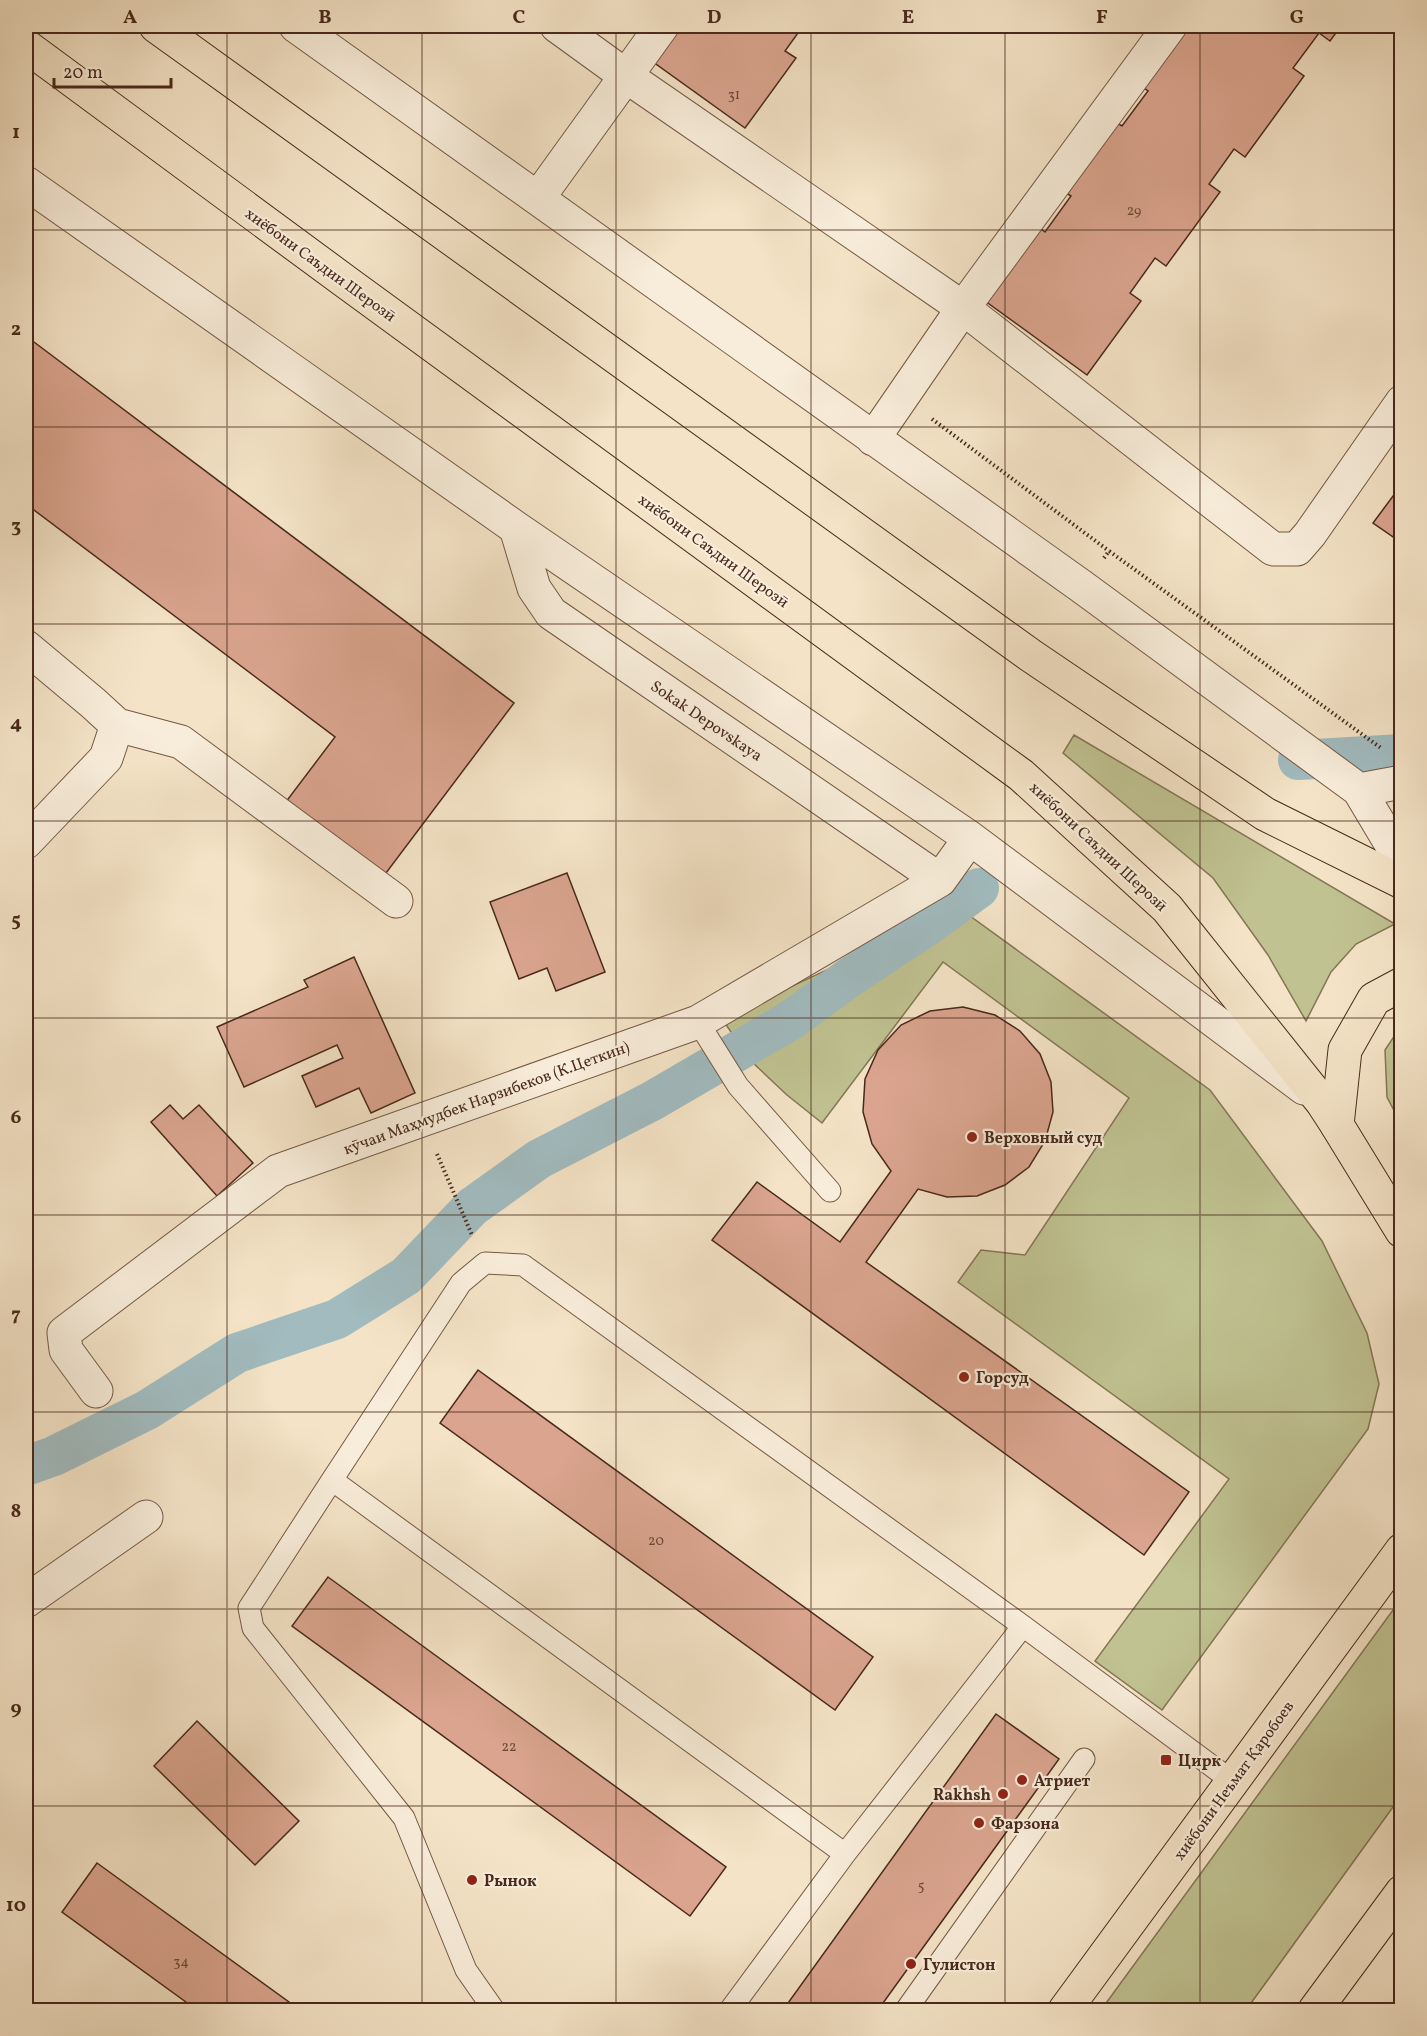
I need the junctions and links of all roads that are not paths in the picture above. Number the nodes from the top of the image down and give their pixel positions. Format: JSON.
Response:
{"nodes":[{"id":1,"x":156,"y":26,"type":"edge"},
{"id":2,"x":296,"y":26,"type":"edge"},
{"id":3,"x":557,"y":26,"type":"edge"},
{"id":4,"x":663,"y":26,"type":"edge"},
{"id":5,"x":1170,"y":26,"type":"edge"},
{"id":6,"x":26,"y":46,"type":"edge"},
{"id":7,"x":626,"y":76,"type":"junction"},
{"id":8,"x":26,"y":183,"type":"edge"},
{"id":9,"x":538,"y":198,"type":"junction"},
{"id":10,"x":963,"y":308,"type":"junction"},
{"id":11,"x":1401,"y":402,"type":"edge"},
{"id":12,"x":873,"y":439,"type":"junction"},
{"id":13,"x":516,"y":528,"type":"junction"},
{"id":14,"x":26,"y":647,"type":"edge"},
{"id":15,"x":117,"y":725,"type":"junction"},
{"id":16,"x":1401,"y":782,"type":"edge"},
{"id":17,"x":1359,"y":790,"type":"junction"},
{"id":18,"x":970,"y":838,"type":"junction"},
{"id":19,"x":26,"y":842,"type":"edge"},
{"id":20,"x":1401,"y":862,"type":"edge"},
{"id":21,"x":940,"y":880,"type":"junction"},
{"id":22,"x":1401,"y":882,"type":"edge"},
{"id":23,"x":396,"y":901,"type":"dead end"},
{"id":24,"x":1401,"y":984,"type":"edge"},
{"id":25,"x":705,"y":1035,"type":"junction"},
{"id":26,"x":1329,"y":1113,"type":"junction"},
{"id":27,"x":831,"y":1191,"type":"dead end"},
{"id":28,"x":1401,"y":1231,"type":"edge"},
{"id":29,"x":96,"y":1391,"type":"dead end"},
{"id":30,"x":332,"y":1480,"type":"junction"},
{"id":31,"x":146,"y":1517,"type":"dead end"},
{"id":32,"x":1401,"y":1550,"type":"edge"},
{"id":33,"x":26,"y":1601,"type":"edge"},
{"id":34,"x":1023,"y":1626,"type":"junction"},
{"id":35,"x":1084,"y":1759,"type":"dead end"},
{"id":36,"x":1232,"y":1781,"type":"junction"},
{"id":37,"x":845,"y":1854,"type":"junction"},
{"id":38,"x":1401,"y":1892,"type":"edge"},
{"id":39,"x":494,"y":2010,"type":"edge"},
{"id":40,"x":730,"y":2010,"type":"edge"},
{"id":41,"x":906,"y":2010,"type":"edge"},
{"id":42,"x":1065,"y":2010,"type":"edge"},
{"id":43,"x":1315,"y":2010,"type":"edge"}],
"edges":[{"from":1,"to":22,"type":"main road"},
{"from":2,"to":9,"type":"street"},
{"from":3,"to":7,"type":"street"},
{"from":4,"to":7,"type":"street"},
{"from":5,"to":10,"type":"street"},
{"from":6,"to":26,"type":"main road","name":"хиёбони Саъдии Шерозӣ"},
{"from":7,"to":9,"type":"street"},
{"from":7,"to":10,"type":"street"},
{"from":8,"to":13,"type":"street"},
{"from":9,"to":12,"type":"street"},
{"from":10,"to":11,"type":"street"},
{"from":10,"to":12,"type":"street"},
{"from":12,"to":17,"type":"street"},
{"from":13,"to":18,"type":"street"},
{"from":13,"to":21,"type":"street","name":"Sokak Depovskaya"},
{"from":14,"to":15,"type":"street"},
{"from":15,"to":19,"type":"street"},
{"from":15,"to":23,"type":"street"},
{"from":16,"to":17,"type":"street"},
{"from":17,"to":20,"type":"street"},
{"from":18,"to":21,"type":"street","name":"кӯчаи Маҳмудбек Нарзибеков (К.Цеткин)"},
{"from":18,"to":26,"type":"street"},
{"from":21,"to":25,"type":"street","name":"кӯчаи Маҳмудбек Нарзибеков (К.Цеткин)"},
{"from":24,"to":26,"type":"main road"},
{"from":25,"to":27,"type":"lane"},
{"from":25,"to":29,"type":"street","name":"кӯчаи Маҳмудбек Нарзибеков (К.Цеткин)"},
{"from":26,"to":28,"type":"main road","name":"хиёбони Саъдии Шерозӣ"},
{"from":30,"to":34,"type":"lane"},
{"from":30,"to":37,"type":"lane"},
{"from":30,"to":39,"type":"lane"},
{"from":31,"to":33,"type":"street"},
{"from":32,"to":36,"type":"main road","name":"хиёбони Неъмат Қаробоев"},
{"from":34,"to":36,"type":"lane"},
{"from":34,"to":37,"type":"lane"},
{"from":35,"to":41,"type":"lane"},
{"from":36,"to":42,"type":"main road","name":"хиёбони Неъмат Қаробоев"},
{"from":37,"to":40,"type":"lane"},
{"from":38,"to":43,"type":"main road"}]}
